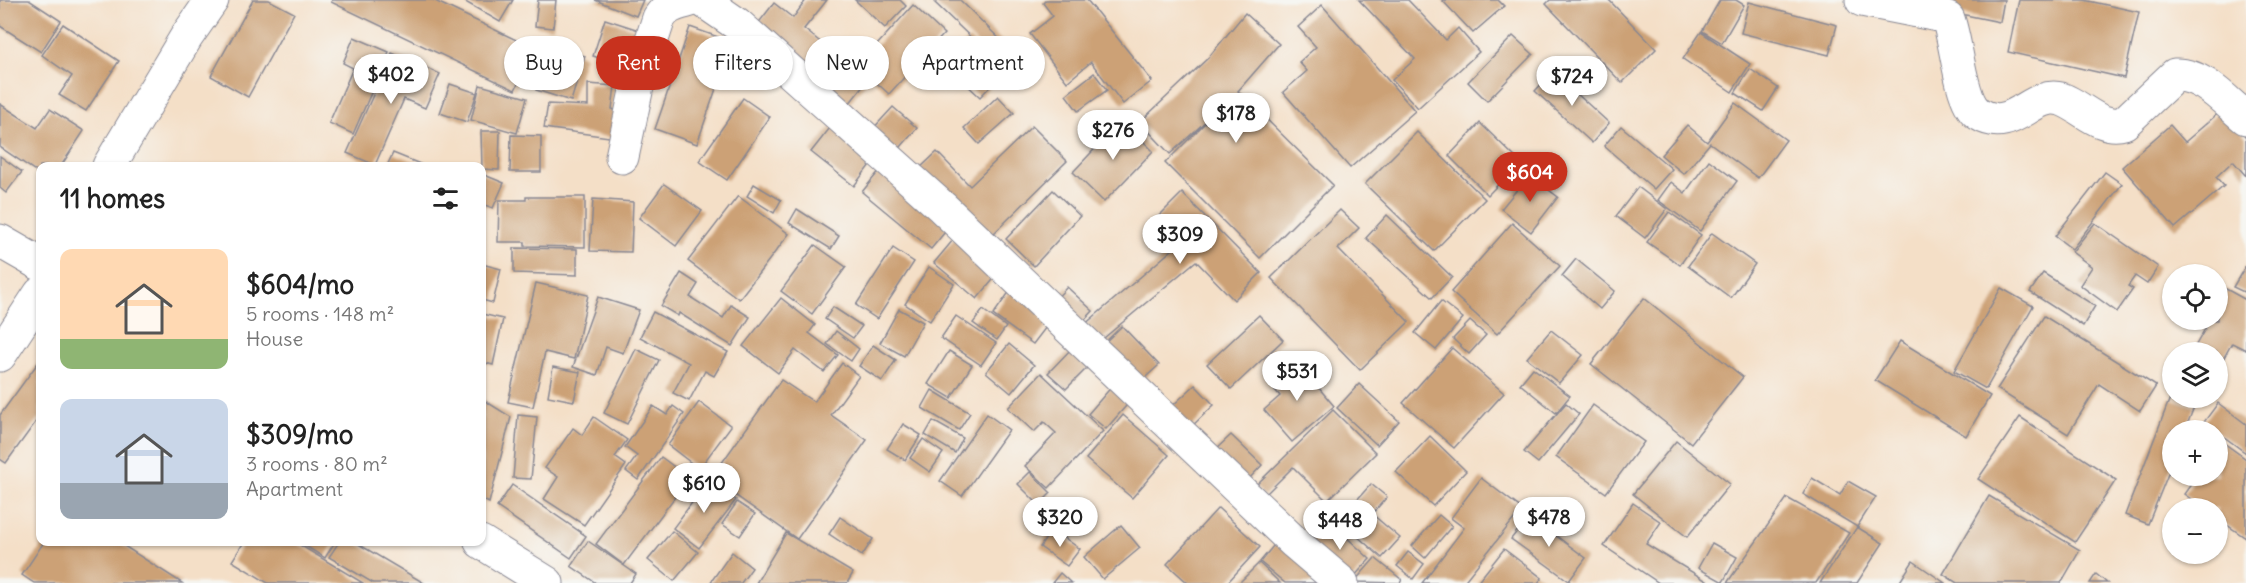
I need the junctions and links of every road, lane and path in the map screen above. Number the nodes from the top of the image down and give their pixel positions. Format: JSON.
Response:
{"nodes":[{"id":1,"x":212,"y":0,"type":"edge"},
{"id":2,"x":691,"y":0,"type":"edge"},
{"id":3,"x":702,"y":0,"type":"edge"},
{"id":4,"x":1862,"y":0,"type":"edge"},
{"id":5,"x":2246,"y":118,"type":"edge"},
{"id":6,"x":622,"y":157,"type":"dead end"},
{"id":7,"x":111,"y":162,"type":"edge"},
{"id":8,"x":0,"y":241,"type":"edge"},
{"id":9,"x":36,"y":262,"type":"edge"},
{"id":10,"x":36,"y":300,"type":"edge"},
{"id":11,"x":0,"y":355,"type":"edge"},
{"id":12,"x":486,"y":545,"type":"edge"},
{"id":13,"x":547,"y":583,"type":"edge"},
{"id":14,"x":1342,"y":583,"type":"edge"}],
"edges":[{"from":1,"to":7,"type":"street"},
{"from":2,"to":6,"type":"street"},
{"from":3,"to":14,"type":"street"},
{"from":4,"to":5,"type":"street"},
{"from":8,"to":9,"type":"street"},
{"from":10,"to":11,"type":"street"},
{"from":12,"to":13,"type":"street"}]}
